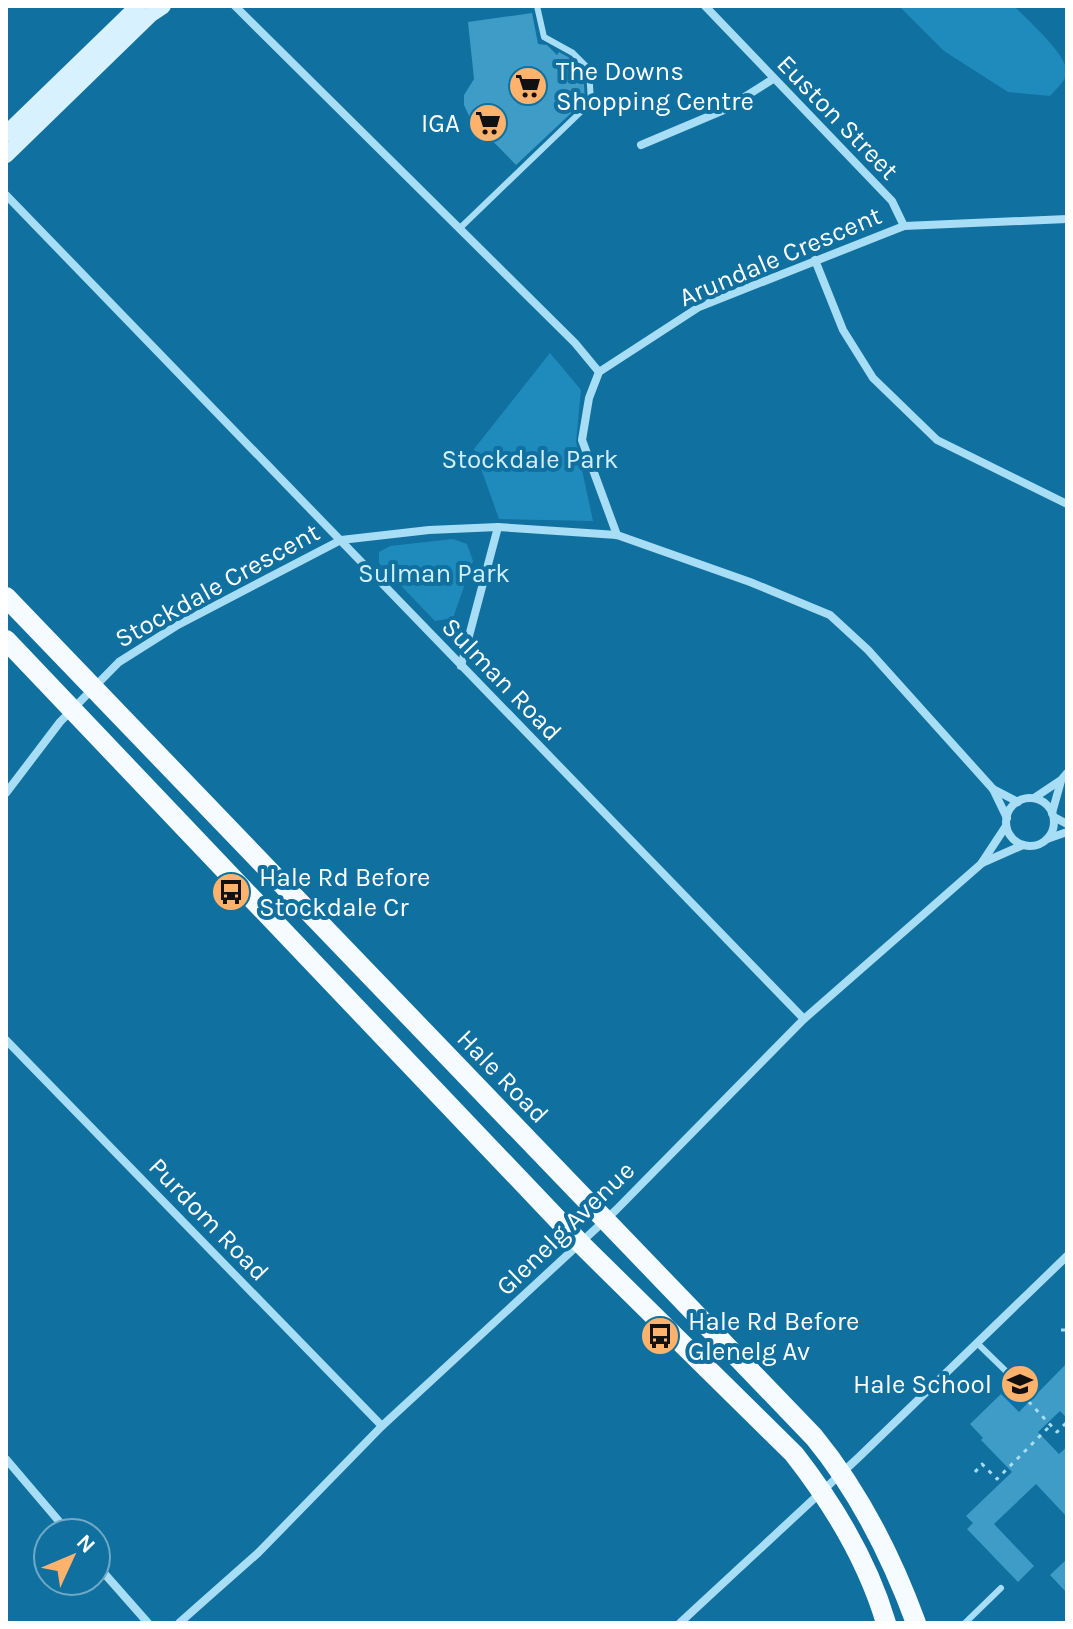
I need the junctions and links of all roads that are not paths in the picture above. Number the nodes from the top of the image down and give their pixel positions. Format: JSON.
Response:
{"nodes":[{"id":1,"x":138,"y":6,"type":"edge"},
{"id":2,"x":163,"y":6,"type":"edge"},
{"id":3,"x":537,"y":6,"type":"edge"},
{"id":4,"x":705,"y":6,"type":"edge"},
{"id":5,"x":235,"y":7,"type":"edge"},
{"id":6,"x":773,"y":79,"type":"junction"},
{"id":7,"x":6,"y":134,"type":"edge"},
{"id":8,"x":641,"y":145,"type":"dead end"},
{"id":9,"x":6,"y":155,"type":"edge"},
{"id":10,"x":6,"y":195,"type":"edge"},
{"id":11,"x":1067,"y":219,"type":"edge"},
{"id":12,"x":904,"y":226,"type":"junction"},
{"id":13,"x":459,"y":229,"type":"junction"},
{"id":14,"x":815,"y":260,"type":"junction"},
{"id":15,"x":599,"y":372,"type":"junction"},
{"id":16,"x":1067,"y":504,"type":"edge"},
{"id":17,"x":498,"y":527,"type":"junction"},
{"id":18,"x":617,"y":535,"type":"junction"},
{"id":19,"x":341,"y":540,"type":"junction"},
{"id":20,"x":6,"y":597,"type":"edge"},
{"id":21,"x":6,"y":640,"type":"edge"},
{"id":22,"x":461,"y":666,"type":"junction"},
{"id":23,"x":94,"y":687,"type":"junction"},
{"id":24,"x":73,"y":709,"type":"junction"},
{"id":25,"x":1064,"y":777,"type":"edge"},
{"id":26,"x":993,"y":789,"type":"junction"},
{"id":27,"x":6,"y":793,"type":"edge"},
{"id":28,"x":1034,"y":798,"type":"junction"},
{"id":29,"x":1018,"y":802,"type":"junction"},
{"id":30,"x":1053,"y":815,"type":"junction"},
{"id":31,"x":1006,"y":822,"type":"junction"},
{"id":32,"x":1067,"y":824,"type":"edge"},
{"id":33,"x":1067,"y":832,"type":"edge"},
{"id":34,"x":1047,"y":839,"type":"junction"},
{"id":35,"x":1023,"y":845,"type":"junction"},
{"id":36,"x":981,"y":864,"type":"junction"},
{"id":37,"x":804,"y":1019,"type":"junction"},
{"id":38,"x":6,"y":1040,"type":"edge"},
{"id":39,"x":16,"y":1050,"type":"junction"},
{"id":40,"x":6,"y":1055,"type":"edge"},
{"id":41,"x":605,"y":1220,"type":"junction"},
{"id":42,"x":580,"y":1243,"type":"junction"},
{"id":43,"x":1067,"y":1256,"type":"edge"},
{"id":44,"x":977,"y":1343,"type":"junction"},
{"id":45,"x":1012,"y":1380,"type":"road end"},
{"id":46,"x":382,"y":1426,"type":"junction"},
{"id":47,"x":6,"y":1459,"type":"edge"},
{"id":48,"x":843,"y":1472,"type":"junction"},
{"id":49,"x":822,"y":1490,"type":"junction"},
{"id":50,"x":55,"y":1517,"type":"edge"},
{"id":51,"x":112,"y":1582,"type":"edge"},
{"id":52,"x":1001,"y":1588,"type":"dead end"},
{"id":53,"x":148,"y":1623,"type":"edge"},
{"id":54,"x":179,"y":1623,"type":"edge"},
{"id":55,"x":680,"y":1623,"type":"edge"},
{"id":56,"x":886,"y":1623,"type":"edge"},
{"id":57,"x":916,"y":1623,"type":"edge"},
{"id":58,"x":965,"y":1623,"type":"edge"}],
"edges":[{"from":1,"to":7,"type":"main road"},
{"from":2,"to":9,"type":"main road"},
{"from":3,"to":13,"type":"lane"},
{"from":4,"to":6,"type":"street","name":"Euston Street"},
{"from":5,"to":13,"type":"street"},
{"from":6,"to":8,"type":"street"},
{"from":6,"to":12,"type":"street","name":"Euston Street"},
{"from":10,"to":19,"type":"street","name":"Sulman Road"},
{"from":11,"to":12,"type":"street","name":"Arundale Crescent"},
{"from":12,"to":14,"type":"street","name":"Arundale Crescent"},
{"from":13,"to":15,"type":"street"},
{"from":14,"to":15,"type":"street","name":"Arundale Crescent"},
{"from":14,"to":16,"type":"street"},
{"from":15,"to":18,"type":"street"},
{"from":17,"to":18,"type":"street","name":"Stockdale Crescent"},
{"from":17,"to":19,"type":"street","name":"Stockdale Crescent"},
{"from":17,"to":22,"type":"street"},
{"from":18,"to":26,"type":"street","name":"Stockdale Crescent"},
{"from":19,"to":22,"type":"street","name":"Sulman Road"},
{"from":19,"to":23,"type":"street","name":"Stockdale Crescent"},
{"from":20,"to":23,"type":"main road","name":"Hale Road"},
{"from":21,"to":24,"type":"main road"},
{"from":22,"to":37,"type":"street","name":"Sulman Road"},
{"from":23,"to":24,"type":"street","name":"Stockdale Crescent"},
{"from":23,"to":41,"type":"main road","name":"Hale Road"},
{"from":24,"to":27,"type":"street","name":"Stockdale Crescent"},
{"from":24,"to":42,"type":"main road"},
{"from":25,"to":28,"type":"street"},
{"from":25,"to":30,"type":"street"},
{"from":26,"to":29,"type":"street","name":"Stockdale Crescent"},
{"from":26,"to":31,"type":"street","name":"Stockdale Crescent"},
{"from":28,"to":29,"type":"street"},
{"from":28,"to":30,"type":"street"},
{"from":29,"to":31,"type":"street","name":"Glenelg Avenue"},
{"from":30,"to":32,"type":"street"},
{"from":30,"to":34,"type":"street"},
{"from":31,"to":35,"type":"street"},
{"from":31,"to":36,"type":"street","name":"Glenelg Avenue"},
{"from":33,"to":34,"type":"street"},
{"from":34,"to":35,"type":"street","name":"Glenelg Avenue"},
{"from":35,"to":36,"type":"street","name":"Glenelg Avenue"},
{"from":36,"to":37,"type":"street","name":"Glenelg Avenue"},
{"from":37,"to":41,"type":"street","name":"Glenelg Avenue"},
{"from":38,"to":39,"type":"street","name":"Purdom Road"},
{"from":39,"to":40,"type":"street"},
{"from":39,"to":46,"type":"street","name":"Purdom Road"},
{"from":41,"to":42,"type":"street","name":"Glenelg Avenue"},
{"from":41,"to":48,"type":"main road","name":"Hale Road"},
{"from":42,"to":46,"type":"street","name":"Glenelg Avenue"},
{"from":42,"to":49,"type":"main road"},
{"from":43,"to":44,"type":"street"},
{"from":44,"to":45,"type":"lane"},
{"from":44,"to":48,"type":"street"},
{"from":46,"to":54,"type":"street","name":"Glenelg Avenue"},
{"from":47,"to":50,"type":"street"},
{"from":48,"to":49,"type":"street"},
{"from":48,"to":57,"type":"main road","name":"Hale Road"},
{"from":49,"to":55,"type":"street"},
{"from":49,"to":56,"type":"main road"},
{"from":51,"to":53,"type":"street"},
{"from":52,"to":58,"type":"lane"}]}
